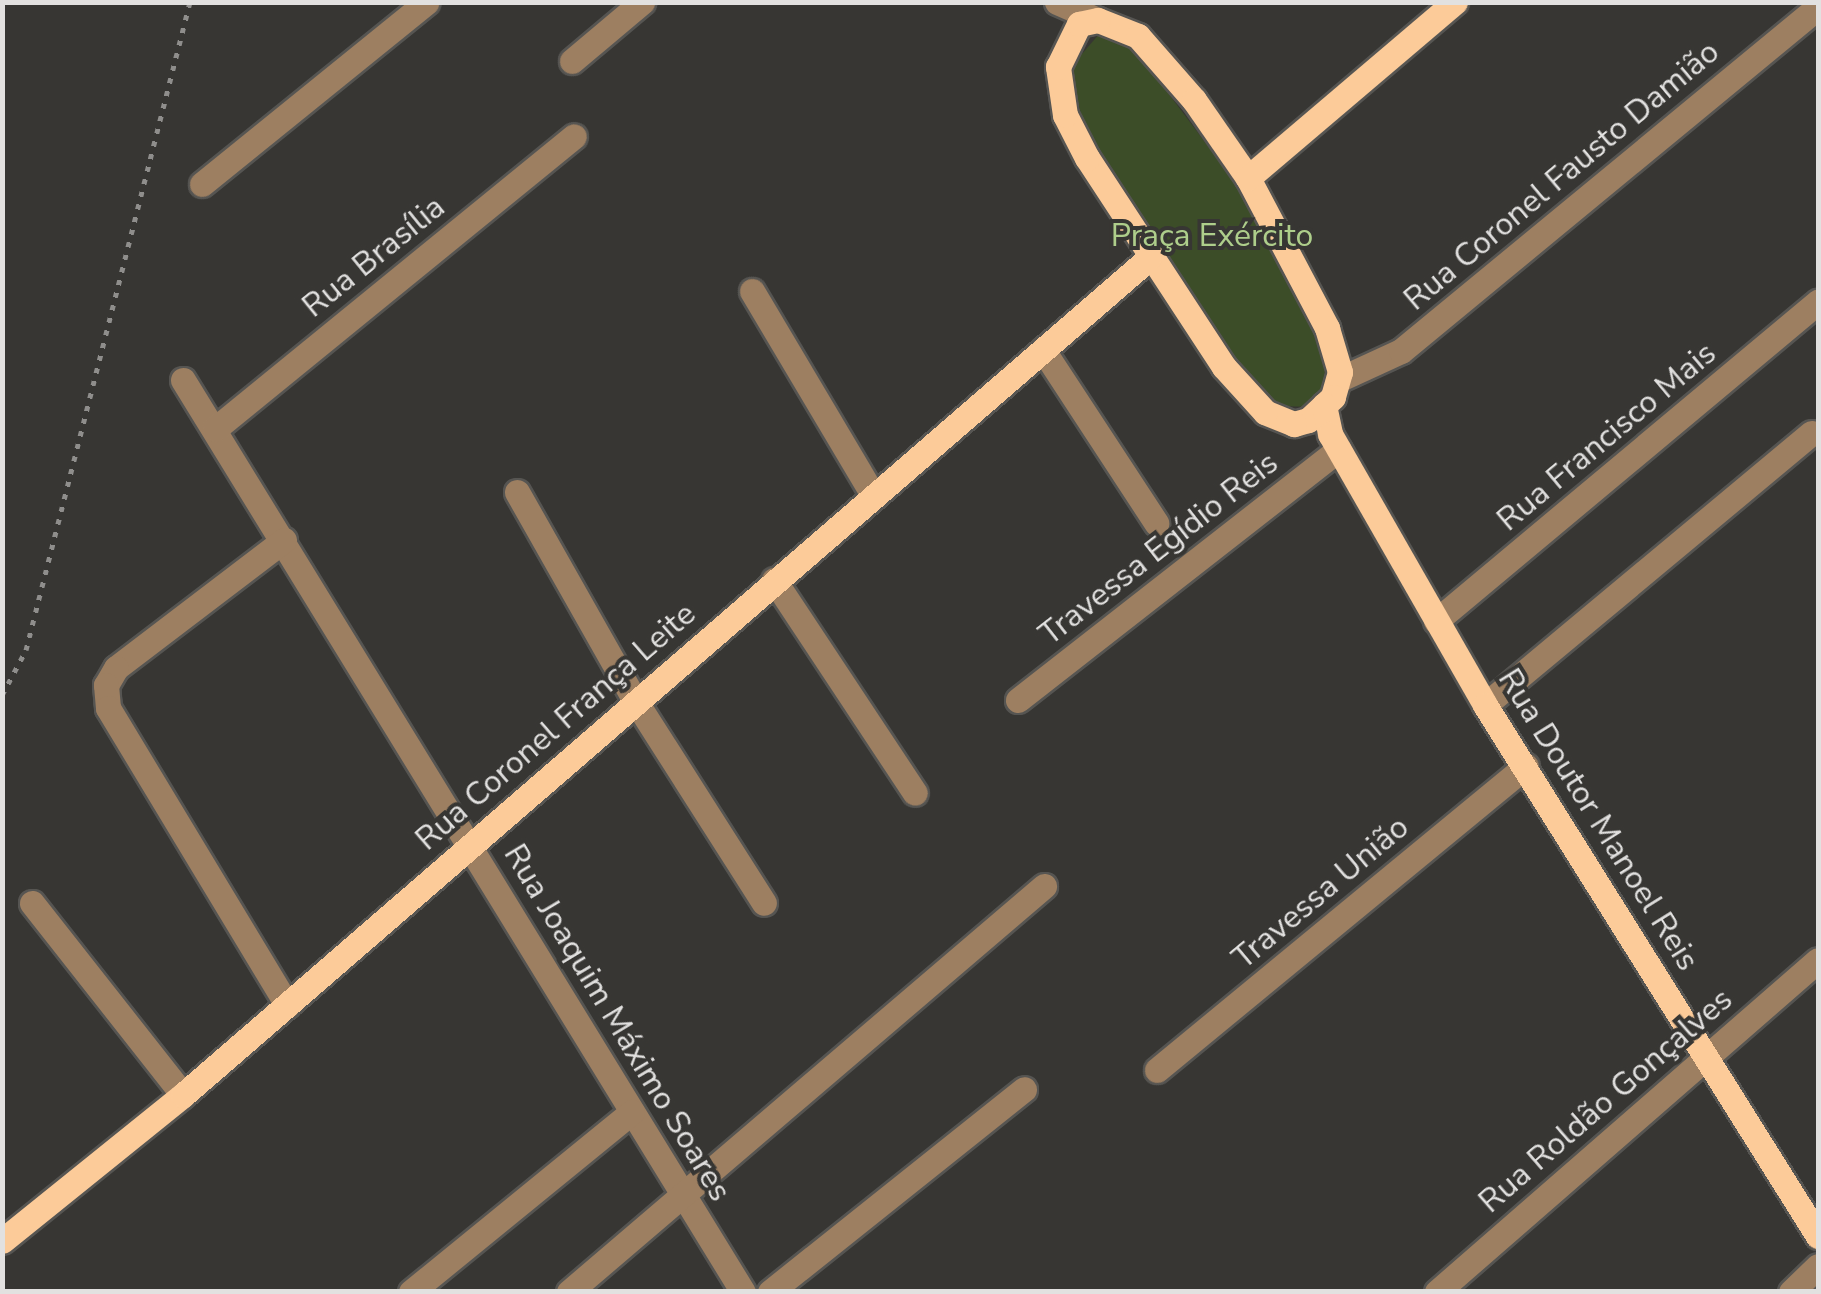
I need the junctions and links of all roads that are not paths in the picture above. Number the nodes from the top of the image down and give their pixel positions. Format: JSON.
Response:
{"nodes":[{"id":1,"x":428,"y":2,"type":"edge"},
{"id":2,"x":642,"y":2,"type":"edge"},
{"id":3,"x":1056,"y":2,"type":"edge"},
{"id":4,"x":1455,"y":2,"type":"edge"},
{"id":5,"x":1818,"y":7,"type":"edge"},
{"id":6,"x":1098,"y":20,"type":"junction"},
{"id":7,"x":1064,"y":44,"type":"junction"},
{"id":8,"x":572,"y":60,"type":"dead end"},
{"id":9,"x":574,"y":136,"type":"dead end"},
{"id":10,"x":1248,"y":178,"type":"junction"},
{"id":11,"x":202,"y":184,"type":"dead end"},
{"id":12,"x":1148,"y":259,"type":"junction"},
{"id":13,"x":752,"y":292,"type":"dead end"},
{"id":14,"x":1818,"y":302,"type":"edge"},
{"id":15,"x":1042,"y":350,"type":"junction"},
{"id":16,"x":183,"y":380,"type":"dead end"},
{"id":17,"x":1338,"y":380,"type":"junction"},
{"id":18,"x":1325,"y":427,"type":"junction"},
{"id":19,"x":215,"y":429,"type":"junction"},
{"id":20,"x":1812,"y":432,"type":"dead end"},
{"id":21,"x":517,"y":492,"type":"dead end"},
{"id":22,"x":874,"y":495,"type":"junction"},
{"id":23,"x":1156,"y":524,"type":"dead end"},
{"id":24,"x":284,"y":540,"type":"junction"},
{"id":25,"x":774,"y":580,"type":"junction"},
{"id":26,"x":1436,"y":621,"type":"junction"},
{"id":27,"x":1018,"y":700,"type":"dead end"},
{"id":28,"x":636,"y":702,"type":"junction"},
{"id":29,"x":1485,"y":705,"type":"junction"},
{"id":30,"x":1526,"y":766,"type":"junction"},
{"id":31,"x":915,"y":793,"type":"dead end"},
{"id":32,"x":469,"y":844,"type":"junction"},
{"id":33,"x":1044,"y":886,"type":"dead end"},
{"id":34,"x":764,"y":902,"type":"dead end"},
{"id":35,"x":32,"y":903,"type":"dead end"},
{"id":36,"x":1818,"y":960,"type":"edge"},
{"id":37,"x":287,"y":1006,"type":"junction"},
{"id":38,"x":1708,"y":1054,"type":"junction"},
{"id":39,"x":1157,"y":1070,"type":"dead end"},
{"id":40,"x":1024,"y":1089,"type":"dead end"},
{"id":41,"x":183,"y":1095,"type":"junction"},
{"id":42,"x":632,"y":1112,"type":"junction"},
{"id":43,"x":685,"y":1200,"type":"junction"},
{"id":44,"x":1818,"y":1236,"type":"edge"},
{"id":45,"x":2,"y":1240,"type":"edge"},
{"id":46,"x":1818,"y":1266,"type":"edge"},
{"id":47,"x":410,"y":1292,"type":"edge"},
{"id":48,"x":569,"y":1292,"type":"edge"},
{"id":49,"x":743,"y":1292,"type":"edge"},
{"id":50,"x":770,"y":1292,"type":"edge"},
{"id":51,"x":1437,"y":1292,"type":"edge"},
{"id":52,"x":1791,"y":1292,"type":"edge"}],
"edges":[{"from":1,"to":11,"type":"street"},
{"from":2,"to":8,"type":"street"},
{"from":3,"to":6,"type":"street"},
{"from":3,"to":7,"type":"street"},
{"from":4,"to":10,"type":"main road"},
{"from":5,"to":17,"type":"street","name":"Rua Coronel Fausto Damião"},
{"from":6,"to":7,"type":"main road"},
{"from":6,"to":10,"type":"main road"},
{"from":7,"to":12,"type":"main road"},
{"from":9,"to":19,"type":"street","name":"Rua Brasília"},
{"from":10,"to":17,"type":"main road"},
{"from":12,"to":15,"type":"main road","name":"Rua Coronel França Leite"},
{"from":12,"to":18,"type":"main road"},
{"from":13,"to":22,"type":"street"},
{"from":14,"to":26,"type":"street","name":"Rua Francisco Mais"},
{"from":15,"to":22,"type":"main road","name":"Rua Coronel França Leite"},
{"from":15,"to":23,"type":"street"},
{"from":16,"to":19,"type":"street","name":"Rua Joaquim Máximo Soares"},
{"from":17,"to":18,"type":"main road"},
{"from":18,"to":26,"type":"main road","name":"Rua Doutor Manoel Reis"},
{"from":18,"to":27,"type":"street","name":"Travessa Egídio Reis"},
{"from":19,"to":24,"type":"street","name":"Rua Joaquim Máximo Soares"},
{"from":20,"to":29,"type":"street"},
{"from":21,"to":28,"type":"street"},
{"from":22,"to":25,"type":"main road","name":"Rua Coronel França Leite"},
{"from":24,"to":32,"type":"street","name":"Rua Joaquim Máximo Soares"},
{"from":24,"to":37,"type":"street"},
{"from":25,"to":28,"type":"main road","name":"Rua Coronel França Leite"},
{"from":25,"to":31,"type":"street"},
{"from":26,"to":29,"type":"main road","name":"Rua Doutor Manoel Reis"},
{"from":28,"to":32,"type":"main road","name":"Rua Coronel França Leite"},
{"from":28,"to":34,"type":"street"},
{"from":29,"to":30,"type":"main road","name":"Rua Doutor Manoel Reis"},
{"from":30,"to":38,"type":"main road","name":"Rua Doutor Manoel Reis"},
{"from":30,"to":39,"type":"street","name":"Travessa União"},
{"from":32,"to":37,"type":"main road","name":"Rua Coronel França Leite"},
{"from":32,"to":42,"type":"street","name":"Rua Joaquim Máximo Soares"},
{"from":33,"to":43,"type":"street"},
{"from":35,"to":41,"type":"street"},
{"from":36,"to":38,"type":"street","name":"Rua Roldão Gonçalves"},
{"from":37,"to":41,"type":"main road","name":"Rua Coronel França Leite"},
{"from":38,"to":44,"type":"main road","name":"Rua Doutor Manoel Reis"},
{"from":38,"to":51,"type":"street","name":"Rua Roldão Gonçalves"},
{"from":40,"to":50,"type":"street"},
{"from":41,"to":45,"type":"main road","name":"Rua Coronel França Leite"},
{"from":42,"to":43,"type":"street","name":"Rua Joaquim Máximo Soares"},
{"from":42,"to":47,"type":"street"},
{"from":43,"to":48,"type":"street"},
{"from":43,"to":49,"type":"street","name":"Rua Joaquim Máximo Soares"},
{"from":46,"to":52,"type":"street"}]}
